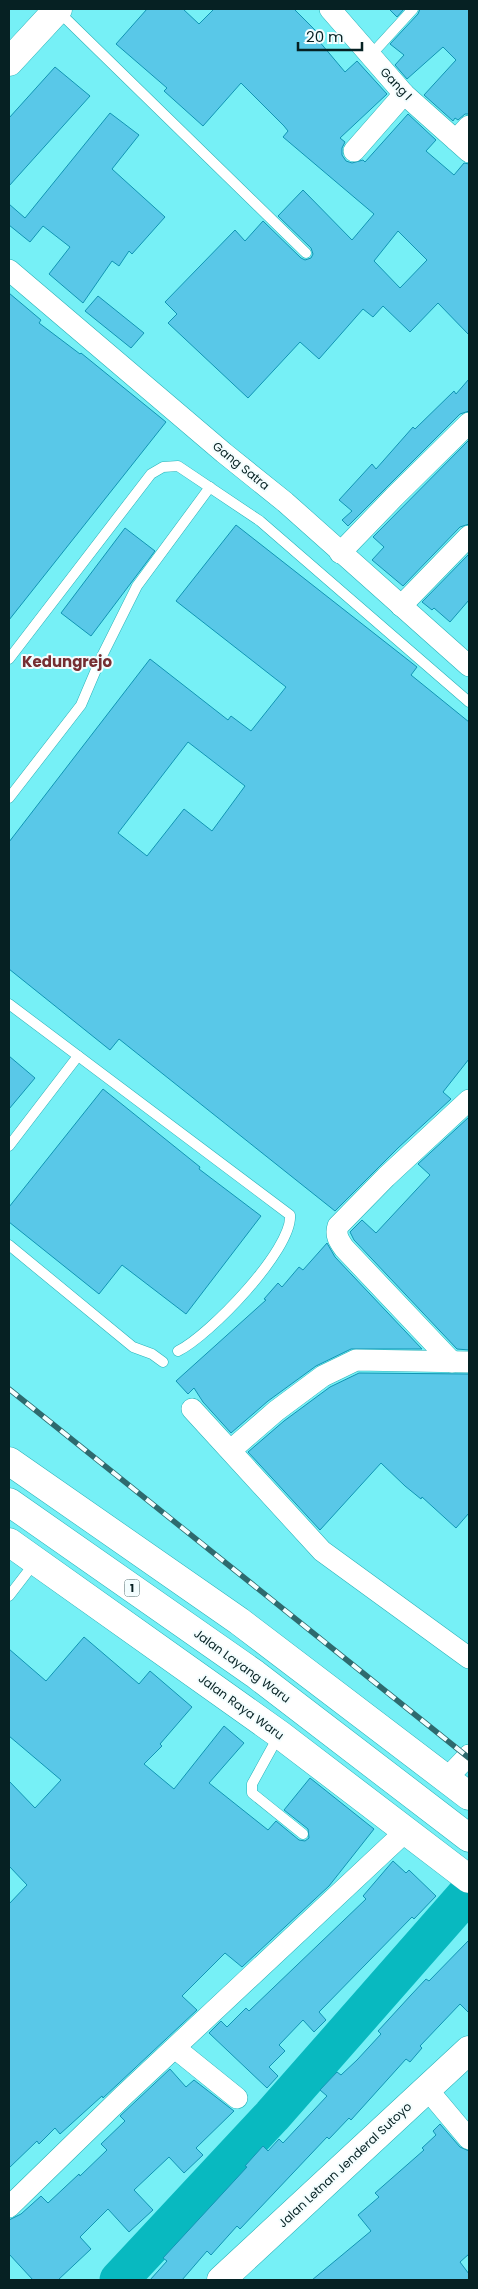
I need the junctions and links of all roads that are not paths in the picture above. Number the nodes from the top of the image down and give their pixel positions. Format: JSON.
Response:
{"nodes":[{"id":1,"x":330,"y":9,"type":"edge"},
{"id":2,"x":413,"y":9,"type":"edge"},
{"id":3,"x":58,"y":10,"type":"edge"},
{"id":4,"x":370,"y":56,"type":"junction"},
{"id":5,"x":9,"y":62,"type":"edge"},
{"id":6,"x":404,"y":94,"type":"junction"},
{"id":7,"x":465,"y":140,"type":"edge"},
{"id":8,"x":354,"y":152,"type":"dead end"},
{"id":9,"x":306,"y":253,"type":"dead end"},
{"id":10,"x":9,"y":270,"type":"edge"},
{"id":11,"x":469,"y":424,"type":"edge"},
{"id":12,"x":210,"y":487,"type":"junction"},
{"id":13,"x":469,"y":536,"type":"edge"},
{"id":14,"x":340,"y":553,"type":"junction"},
{"id":15,"x":401,"y":606,"type":"junction"},
{"id":16,"x":9,"y":658,"type":"edge"},
{"id":17,"x":469,"y":666,"type":"edge"},
{"id":18,"x":469,"y":702,"type":"edge"},
{"id":19,"x":9,"y":798,"type":"edge"},
{"id":20,"x":9,"y":1004,"type":"edge"},
{"id":21,"x":78,"y":1056,"type":"junction"},
{"id":22,"x":469,"y":1100,"type":"edge"},
{"id":23,"x":9,"y":1146,"type":"edge"},
{"id":24,"x":9,"y":1244,"type":"edge"},
{"id":25,"x":178,"y":1351,"type":"dead end"},
{"id":26,"x":163,"y":1362,"type":"dead end"},
{"id":27,"x":461,"y":1362,"type":"edge"},
{"id":28,"x":192,"y":1409,"type":"dead end"},
{"id":29,"x":231,"y":1450,"type":"junction"},
{"id":30,"x":9,"y":1461,"type":"edge"},
{"id":31,"x":9,"y":1502,"type":"edge"},
{"id":32,"x":9,"y":1542,"type":"edge"},
{"id":33,"x":36,"y":1560,"type":"junction"},
{"id":34,"x":9,"y":1596,"type":"edge"},
{"id":35,"x":469,"y":1658,"type":"edge"},
{"id":36,"x":279,"y":1734,"type":"junction"},
{"id":37,"x":469,"y":1755,"type":"edge"},
{"id":38,"x":447,"y":1778,"type":"junction"},
{"id":39,"x":469,"y":1796,"type":"edge"},
{"id":40,"x":406,"y":1832,"type":"junction"},
{"id":41,"x":303,"y":1834,"type":"dead end"},
{"id":42,"x":469,"y":1838,"type":"edge"},
{"id":43,"x":465,"y":1876,"type":"edge"},
{"id":44,"x":176,"y":2048,"type":"junction"},
{"id":45,"x":469,"y":2050,"type":"edge"},
{"id":46,"x":427,"y":2089,"type":"junction"},
{"id":47,"x":237,"y":2098,"type":"dead end"},
{"id":48,"x":469,"y":2139,"type":"edge"},
{"id":49,"x":9,"y":2207,"type":"edge"},
{"id":50,"x":221,"y":2280,"type":"edge"}],
"edges":[{"from":1,"to":4,"type":"street","name":"Gang I"},
{"from":2,"to":4,"type":"lane"},
{"from":3,"to":5,"type":"main road"},
{"from":3,"to":9,"type":"lane"},
{"from":4,"to":6,"type":"street","name":"Gang I"},
{"from":6,"to":7,"type":"street","name":"Gang I"},
{"from":6,"to":8,"type":"street"},
{"from":10,"to":14,"type":"street","name":"Gang Satra"},
{"from":11,"to":14,"type":"street"},
{"from":12,"to":16,"type":"lane"},
{"from":12,"to":18,"type":"lane"},
{"from":12,"to":19,"type":"lane"},
{"from":13,"to":15,"type":"street"},
{"from":14,"to":15,"type":"street","name":"Gang Satra"},
{"from":15,"to":17,"type":"street","name":"Gang Satra"},
{"from":20,"to":21,"type":"lane"},
{"from":21,"to":23,"type":"lane"},
{"from":21,"to":25,"type":"lane"},
{"from":22,"to":27,"type":"street"},
{"from":24,"to":26,"type":"lane"},
{"from":27,"to":29,"type":"street"},
{"from":28,"to":29,"type":"street"},
{"from":29,"to":35,"type":"street"},
{"from":30,"to":38,"type":"main road"},
{"from":31,"to":42,"type":"main road","name":"Jalan Layang Waru","number":"1"},
{"from":32,"to":33,"type":"main road","name":"Jalan Raya Waru"},
{"from":33,"to":34,"type":"lane"},
{"from":33,"to":36,"type":"main road","name":"Jalan Raya Waru"},
{"from":36,"to":40,"type":"main road","name":"Jalan Raya Waru"},
{"from":36,"to":41,"type":"lane"},
{"from":37,"to":38,"type":"street"},
{"from":38,"to":39,"type":"main road"},
{"from":40,"to":43,"type":"main road","name":"Jalan Raya Waru"},
{"from":40,"to":44,"type":"street"},
{"from":44,"to":47,"type":"street"},
{"from":44,"to":49,"type":"street"},
{"from":45,"to":46,"type":"main road","name":"Jalan Letnan Jenderal Sutoyo"},
{"from":46,"to":48,"type":"street"},
{"from":46,"to":50,"type":"main road","name":"Jalan Letnan Jenderal Sutoyo"}]}
